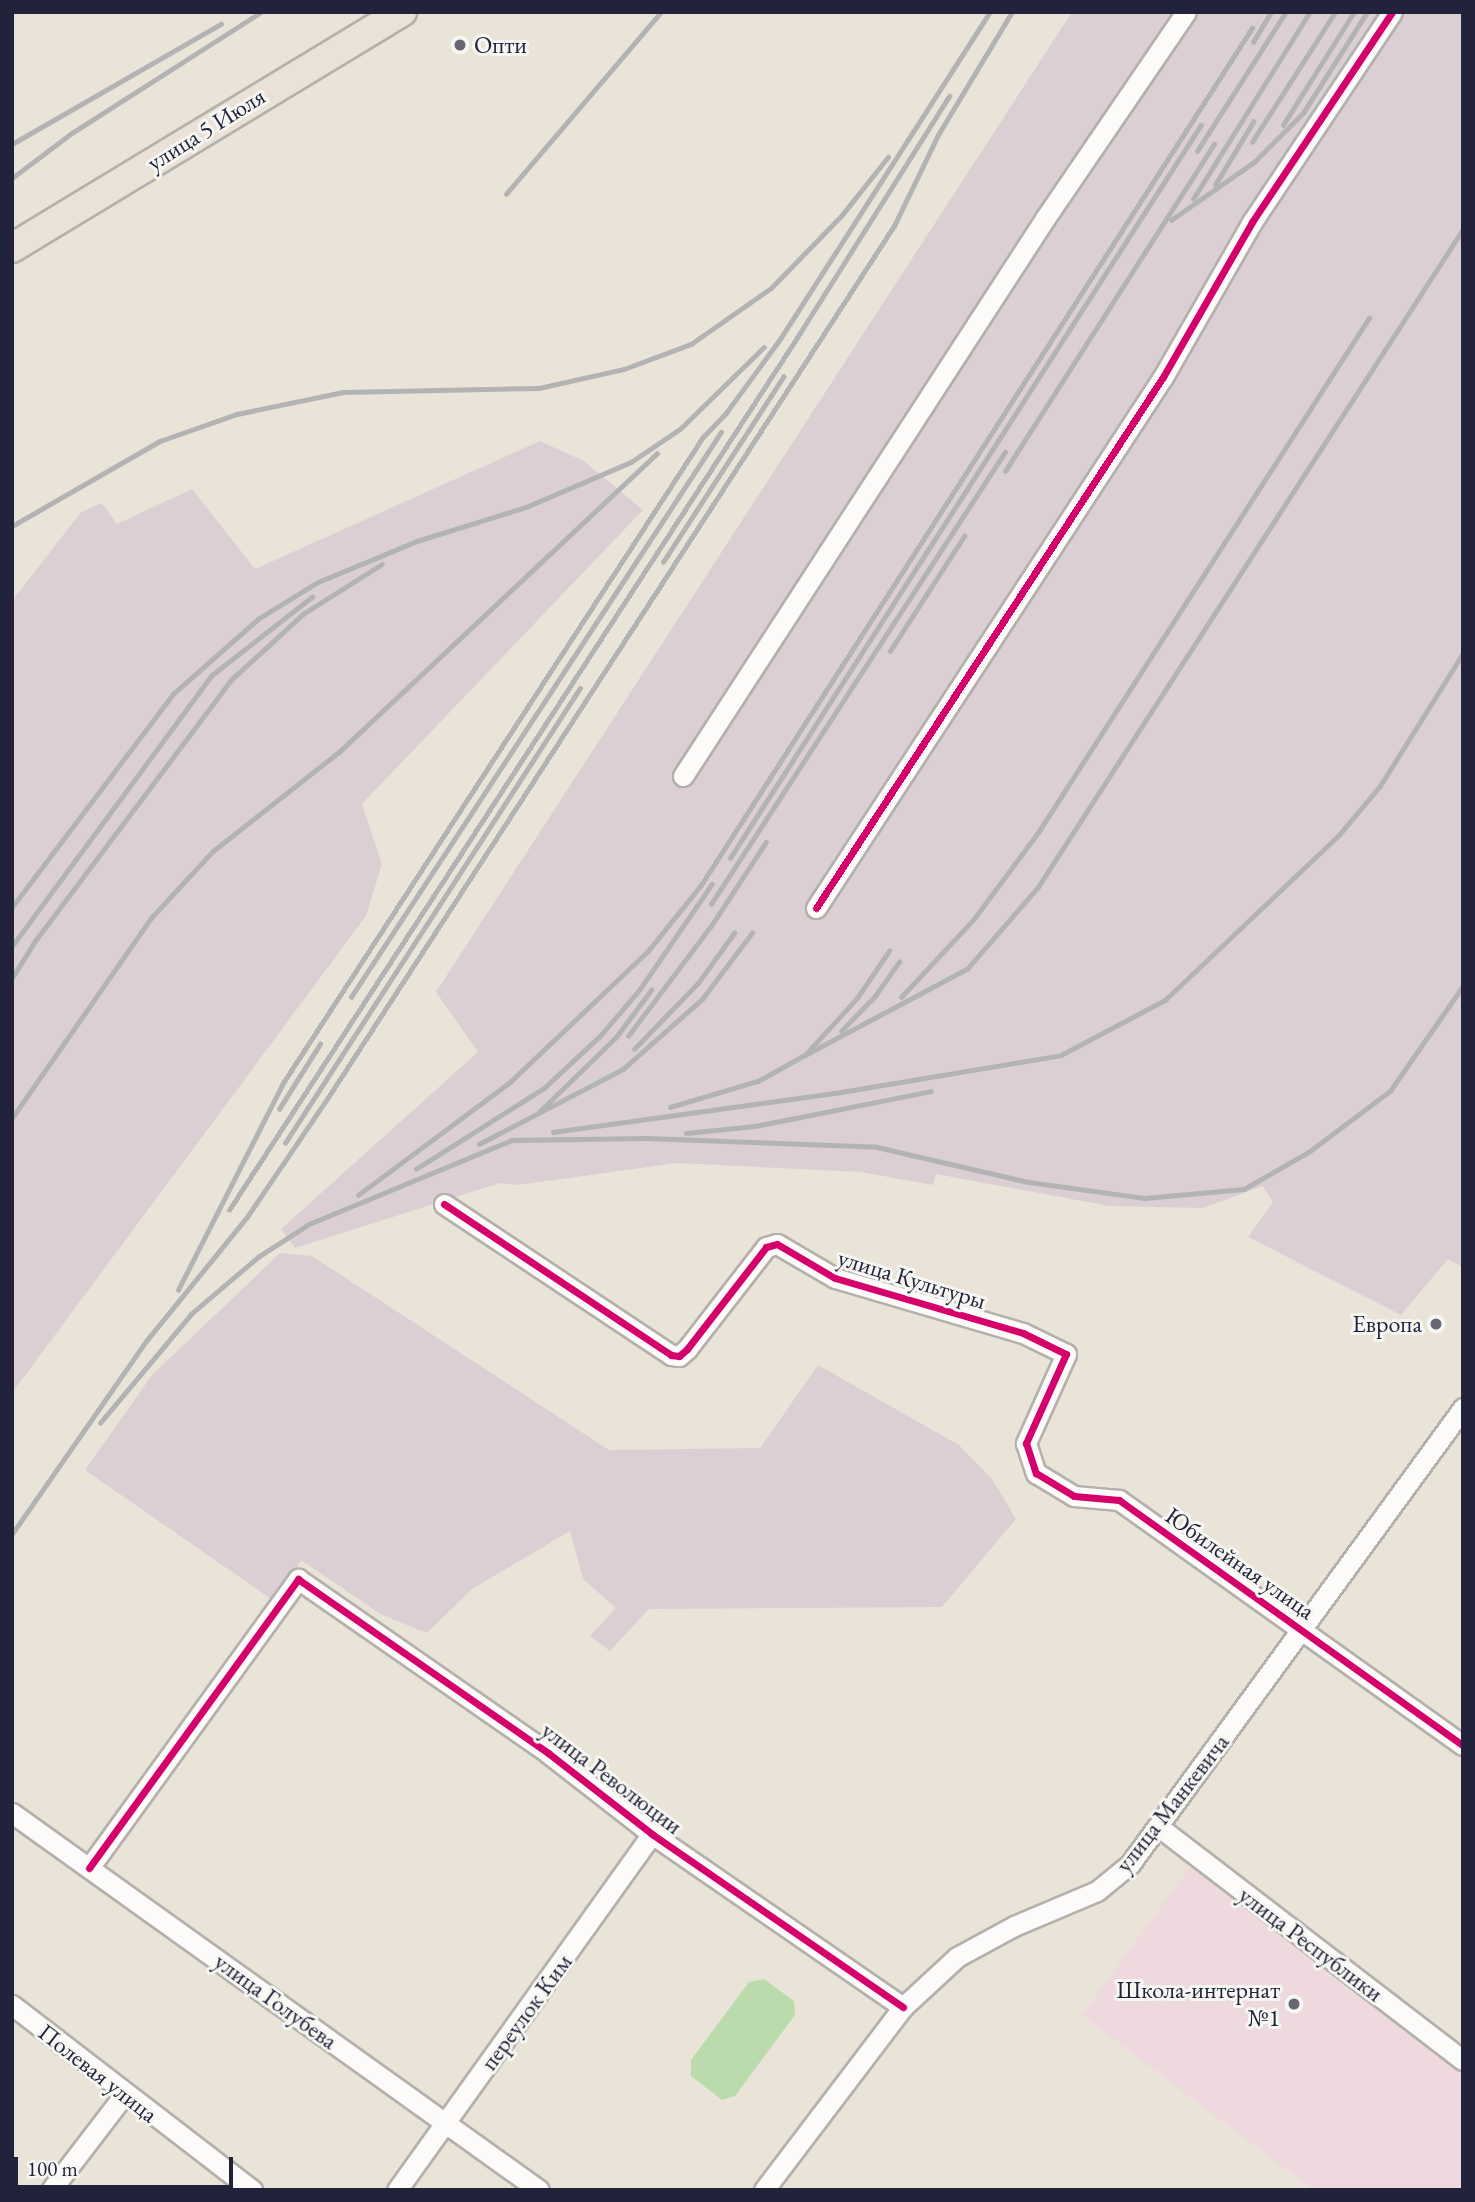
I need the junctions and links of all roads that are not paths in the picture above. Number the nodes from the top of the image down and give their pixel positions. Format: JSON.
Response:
{"nodes":[{"id":1,"x":402,"y":12,"type":"edge"},
{"id":2,"x":1186,"y":12,"type":"edge"},
{"id":3,"x":1392,"y":12,"type":"edge"},
{"id":4,"x":12,"y":248,"type":"edge"},
{"id":5,"x":683,"y":776,"type":"dead end"},
{"id":6,"x":816,"y":908,"type":"dead end"},
{"id":7,"x":444,"y":1204,"type":"dead end"},
{"id":8,"x":1463,"y":1408,"type":"edge"},
{"id":9,"x":1038,"y":1415,"type":"joint"},
{"id":10,"x":1302,"y":1631,"type":"junction"},
{"id":11,"x":1463,"y":1745,"type":"edge"},
{"id":12,"x":12,"y":1813,"type":"edge"},
{"id":13,"x":1159,"y":1827,"type":"junction"},
{"id":14,"x":652,"y":1834,"type":"junction"},
{"id":15,"x":89,"y":1868,"type":"junction"},
{"id":16,"x":12,"y":2005,"type":"edge"},
{"id":17,"x":904,"y":2007,"type":"junction"},
{"id":18,"x":1463,"y":2060,"type":"edge"},
{"id":19,"x":124,"y":2095,"type":"junction"},
{"id":20,"x":447,"y":2123,"type":"junction"},
{"id":21,"x":51,"y":2190,"type":"edge"},
{"id":22,"x":253,"y":2190,"type":"edge"},
{"id":23,"x":397,"y":2190,"type":"edge"},
{"id":24,"x":538,"y":2190,"type":"edge"},
{"id":25,"x":764,"y":2190,"type":"edge"}],
"edges":[{"from":1,"to":4,"type":"highway","name":"улица 5 Июля"},
{"from":2,"to":5,"type":"street"},
{"from":3,"to":6,"type":"street"},
{"from":7,"to":9,"type":"street","name":"улица Культуры"},
{"from":8,"to":10,"type":"street","name":"улица Манкевича"},
{"from":9,"to":10,"type":"street","name":"Юбилейная улица"},
{"from":10,"to":11,"type":"street","name":"Юбилейная улица"},
{"from":10,"to":13,"type":"street","name":"улица Манкевича"},
{"from":12,"to":15,"type":"street","name":"улица Голубева"},
{"from":13,"to":17,"type":"street","name":"улица Манкевича"},
{"from":13,"to":18,"type":"street","name":"улица Республики"},
{"from":14,"to":15,"type":"street","name":"улица Революции"},
{"from":14,"to":17,"type":"street","name":"улица Революции"},
{"from":14,"to":20,"type":"street","name":"переулок Ким"},
{"from":15,"to":20,"type":"street","name":"улица Голубева"},
{"from":16,"to":19,"type":"street","name":"Полевая улица"},
{"from":17,"to":25,"type":"street","name":"улица Манкевича"},
{"from":19,"to":21,"type":"street"},
{"from":19,"to":22,"type":"street","name":"Полевая улица"},
{"from":20,"to":23,"type":"street","name":"переулок Ким"},
{"from":20,"to":24,"type":"street","name":"улица Голубева"}]}
